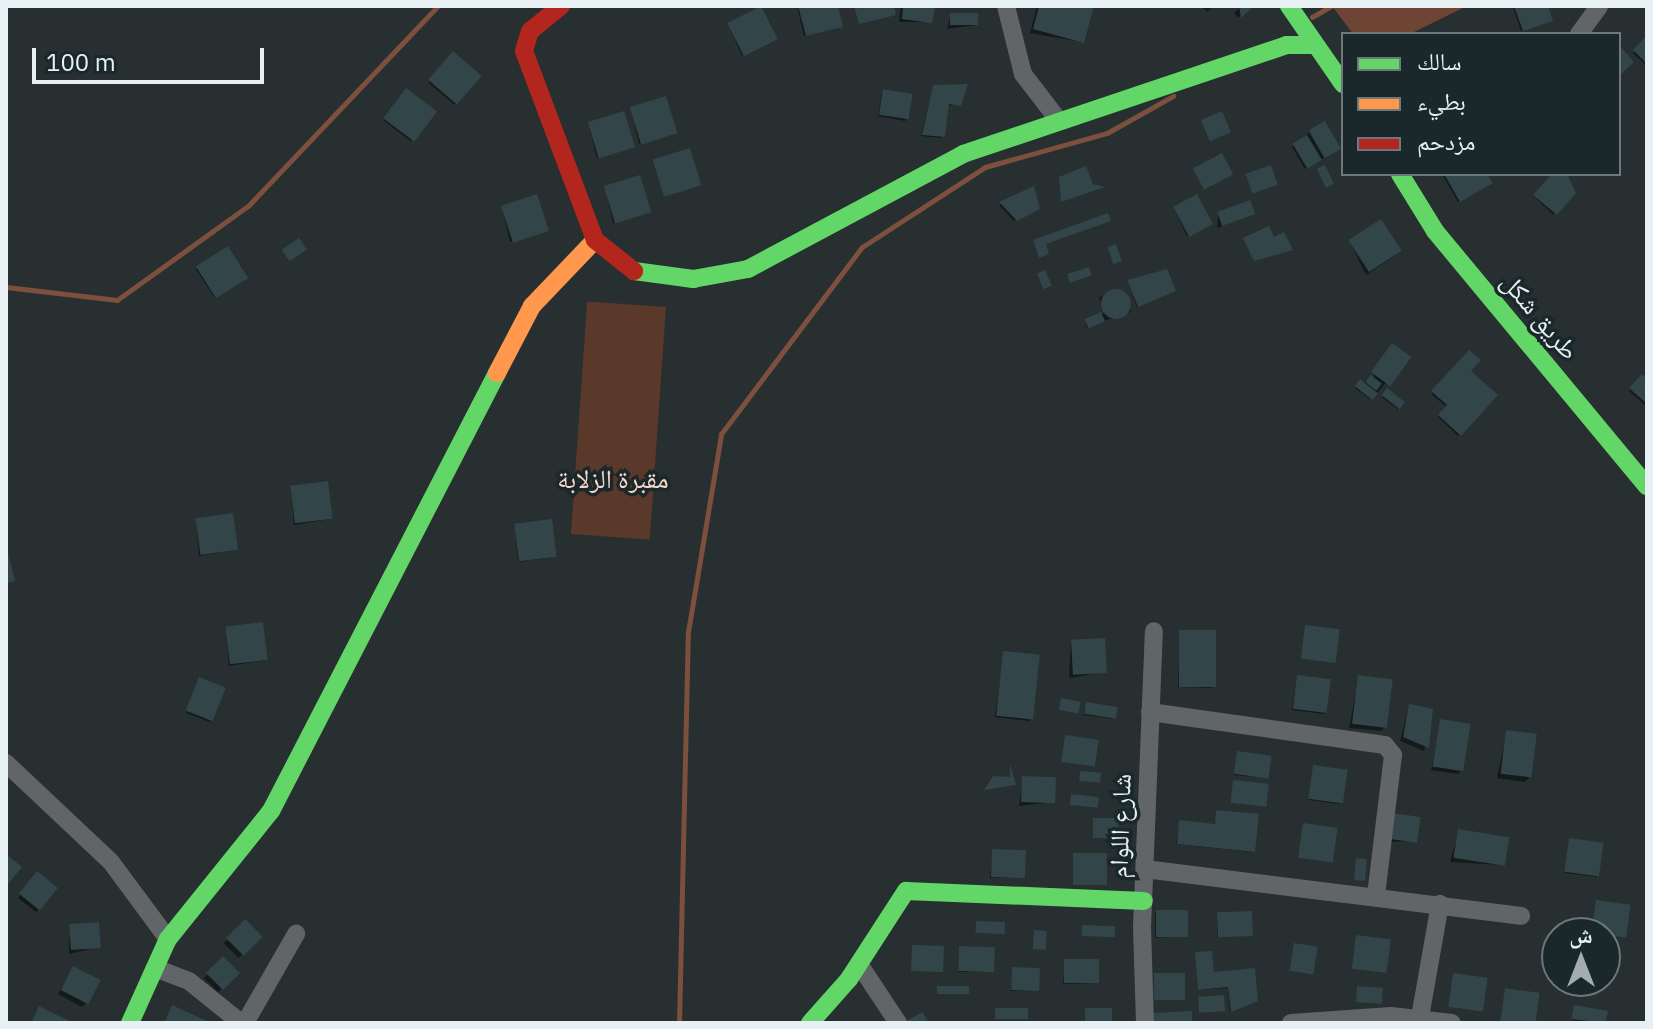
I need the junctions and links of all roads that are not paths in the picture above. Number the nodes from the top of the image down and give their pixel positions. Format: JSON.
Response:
{"nodes":[{"id":1,"x":561,"y":6,"type":"edge"},
{"id":2,"x":1006,"y":6,"type":"edge"},
{"id":3,"x":1289,"y":6,"type":"edge"},
{"id":4,"x":1599,"y":6,"type":"edge"},
{"id":5,"x":1580,"y":32,"type":"edge"},
{"id":6,"x":1312,"y":45,"type":"junction"},
{"id":7,"x":1341,"y":81,"type":"edge"},
{"id":8,"x":1059,"y":121,"type":"junction"},
{"id":9,"x":1401,"y":176,"type":"edge"},
{"id":10,"x":595,"y":240,"type":"junction"},
{"id":11,"x":1647,"y":486,"type":"edge"},
{"id":12,"x":1154,"y":631,"type":"dead end"},
{"id":13,"x":1150,"y":712,"type":"junction"},
{"id":14,"x":6,"y":763,"type":"edge"},
{"id":15,"x":1145,"y":869,"type":"junction"},
{"id":16,"x":1376,"y":895,"type":"junction"},
{"id":17,"x":1144,"y":901,"type":"junction"},
{"id":18,"x":1440,"y":904,"type":"junction"},
{"id":19,"x":1521,"y":916,"type":"dead end"},
{"id":20,"x":296,"y":934,"type":"dead end"},
{"id":21,"x":168,"y":939,"type":"junction"},
{"id":22,"x":859,"y":964,"type":"junction"},
{"id":23,"x":155,"y":968,"type":"junction"},
{"id":24,"x":1420,"y":1020,"type":"edge"},
{"id":25,"x":130,"y":1023,"type":"edge"},
{"id":26,"x":243,"y":1023,"type":"edge"},
{"id":27,"x":810,"y":1023,"type":"edge"},
{"id":28,"x":898,"y":1023,"type":"edge"},
{"id":29,"x":1145,"y":1023,"type":"edge"},
{"id":30,"x":1291,"y":1023,"type":"edge"},
{"id":31,"x":1452,"y":1023,"type":"edge"}],
"edges":[{"from":1,"to":10,"type":"street"},
{"from":2,"to":8,"type":"street"},
{"from":3,"to":6,"type":"street"},
{"from":4,"to":5,"type":"street"},
{"from":6,"to":7,"type":"street"},
{"from":6,"to":8,"type":"street"},
{"from":8,"to":10,"type":"street"},
{"from":9,"to":11,"type":"street","name":"طريق شكل"},
{"from":10,"to":21,"type":"street"},
{"from":12,"to":13,"type":"street","name":"شارع اللوام"},
{"from":13,"to":15,"type":"street","name":"شارع اللوام"},
{"from":13,"to":16,"type":"street"},
{"from":14,"to":21,"type":"street"},
{"from":15,"to":16,"type":"street"},
{"from":15,"to":17,"type":"street","name":"شارع اللوام"},
{"from":16,"to":18,"type":"street"},
{"from":17,"to":22,"type":"street"},
{"from":17,"to":29,"type":"street","name":"شارع اللوام"},
{"from":18,"to":19,"type":"street"},
{"from":18,"to":24,"type":"street"},
{"from":20,"to":26,"type":"street"},
{"from":21,"to":23,"type":"street"},
{"from":22,"to":27,"type":"street"},
{"from":22,"to":28,"type":"street"},
{"from":23,"to":25,"type":"street"},
{"from":23,"to":26,"type":"street"},
{"from":24,"to":30,"type":"street"},
{"from":24,"to":31,"type":"street"}]}
